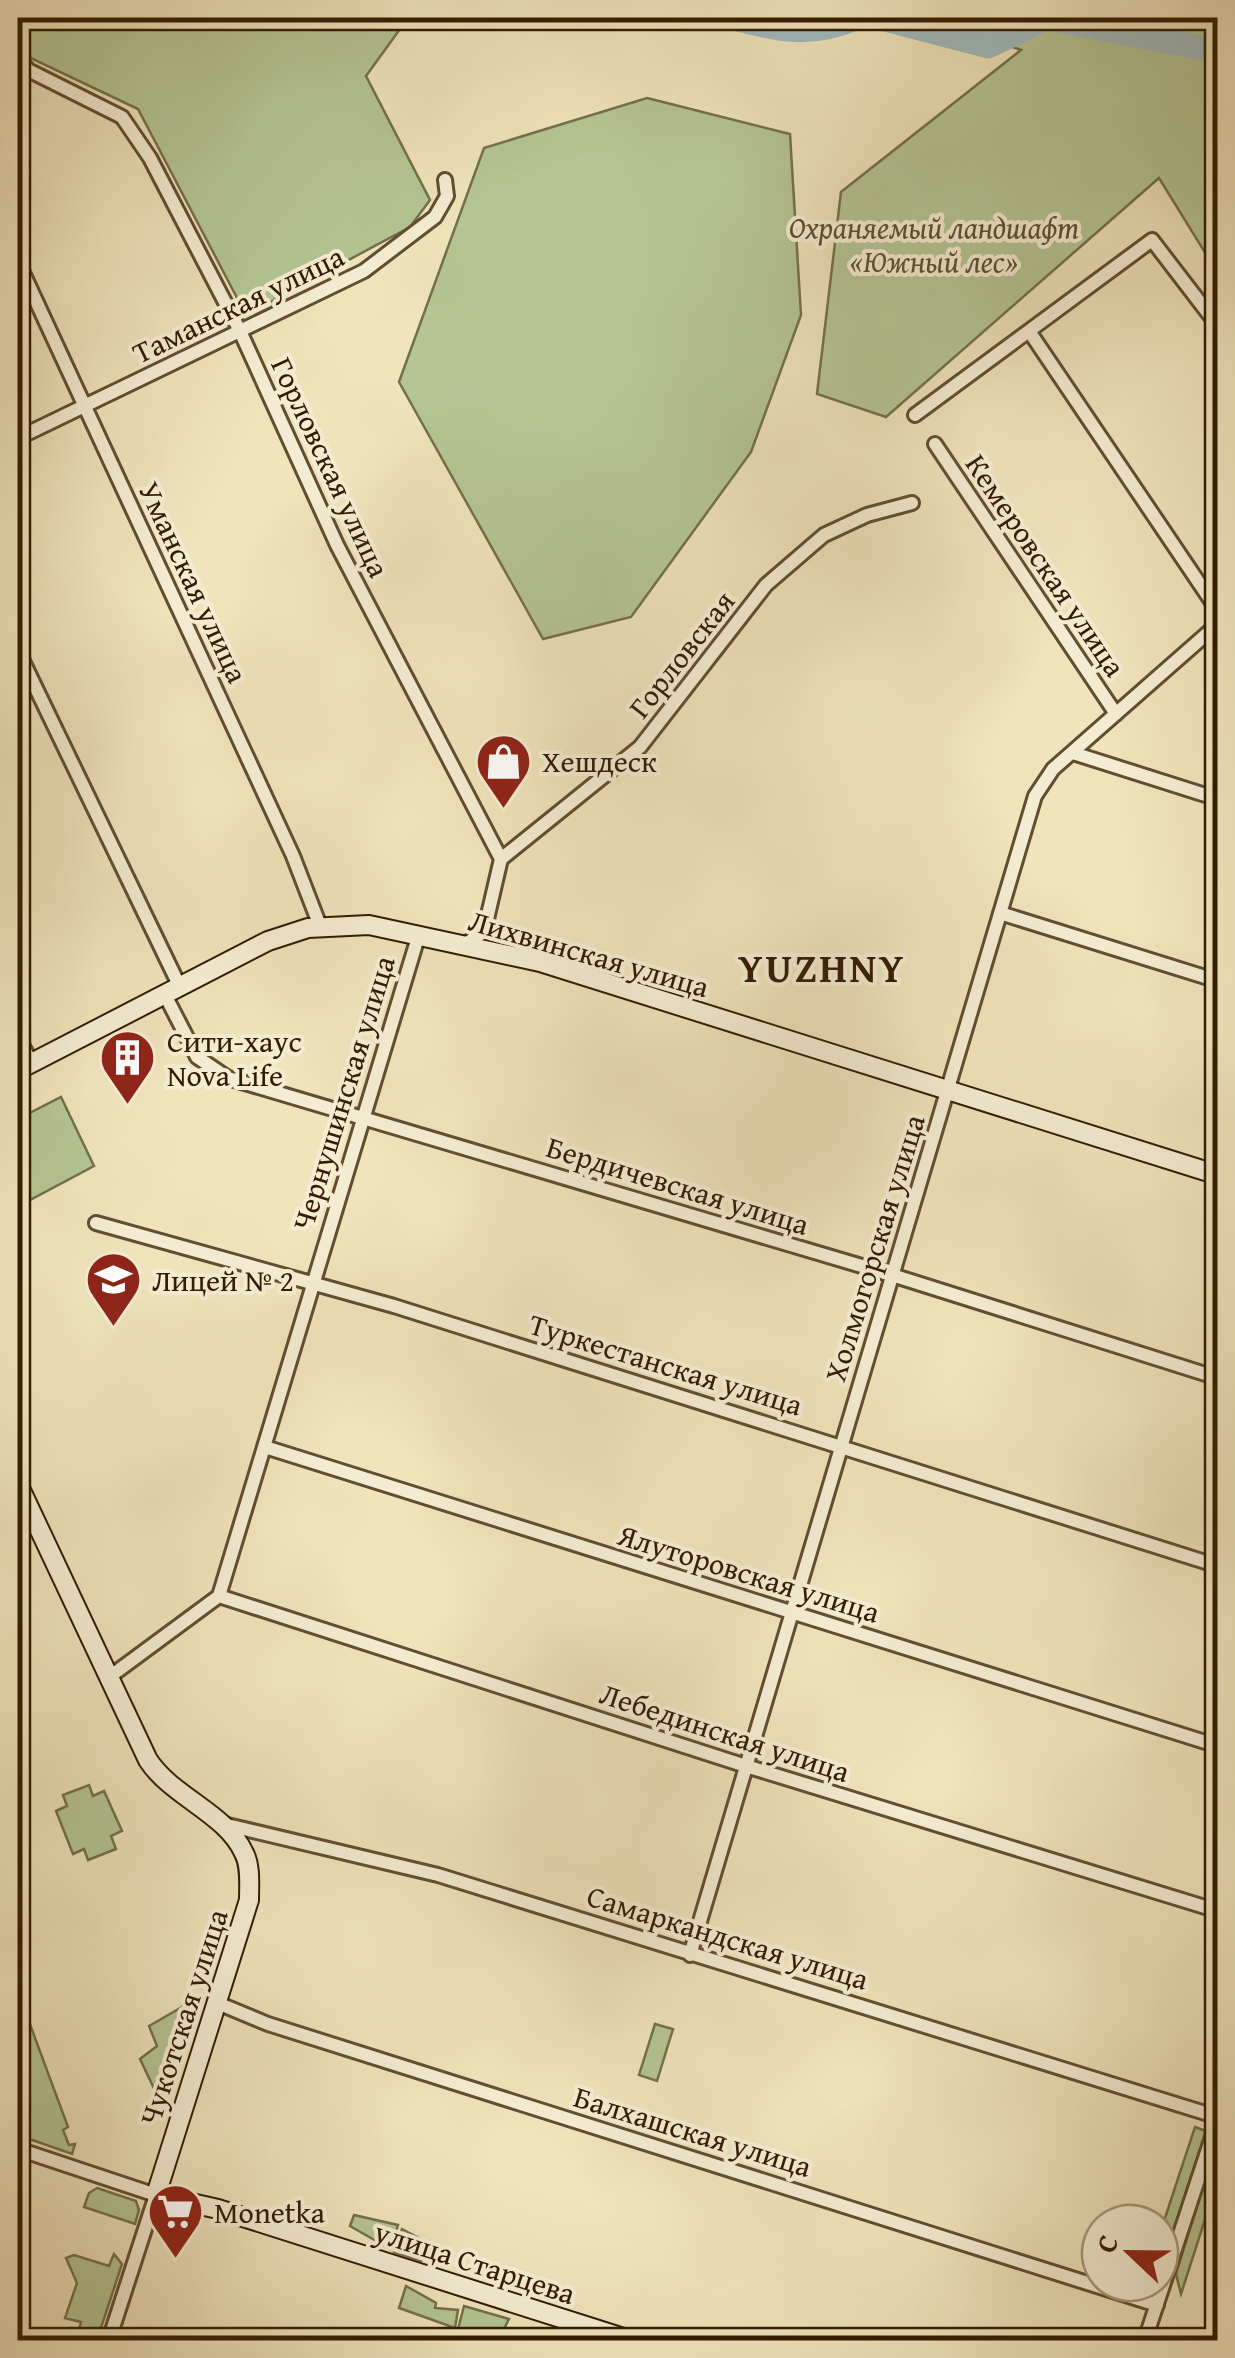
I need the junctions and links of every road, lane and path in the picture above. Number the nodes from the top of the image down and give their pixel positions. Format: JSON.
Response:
{"nodes":[{"id":1,"x":18,"y":58,"type":"edge"},
{"id":2,"x":445,"y":180,"type":"dead end"},
{"id":3,"x":18,"y":262,"type":"edge"},
{"id":4,"x":1218,"y":326,"type":"edge"},
{"id":5,"x":240,"y":331,"type":"junction"},
{"id":6,"x":1029,"y":331,"type":"junction"},
{"id":7,"x":85,"y":407,"type":"junction"},
{"id":8,"x":916,"y":415,"type":"dead end"},
{"id":9,"x":18,"y":438,"type":"edge"},
{"id":10,"x":935,"y":444,"type":"dead end"},
{"id":11,"x":912,"y":503,"type":"dead end"},
{"id":12,"x":1218,"y":611,"type":"edge"},
{"id":13,"x":1218,"y":624,"type":"edge"},
{"id":14,"x":18,"y":651,"type":"edge"},
{"id":15,"x":1116,"y":714,"type":"junction"},
{"id":16,"x":1073,"y":753,"type":"junction"},
{"id":17,"x":1218,"y":799,"type":"edge"},
{"id":18,"x":501,"y":859,"type":"junction"},
{"id":19,"x":1000,"y":912,"type":"junction"},
{"id":20,"x":320,"y":926,"type":"junction"},
{"id":21,"x":418,"y":934,"type":"junction"},
{"id":22,"x":462,"y":946,"type":"junction"},
{"id":23,"x":1218,"y":981,"type":"edge"},
{"id":24,"x":172,"y":989,"type":"junction"},
{"id":25,"x":18,"y":1036,"type":"edge"},
{"id":26,"x":24,"y":1066,"type":"edge"},
{"id":27,"x":947,"y":1090,"type":"junction"},
{"id":28,"x":361,"y":1115,"type":"junction"},
{"id":29,"x":1218,"y":1175,"type":"edge"},
{"id":30,"x":96,"y":1223,"type":"dead end"},
{"id":31,"x":892,"y":1275,"type":"junction"},
{"id":32,"x":311,"y":1284,"type":"junction"},
{"id":33,"x":1218,"y":1378,"type":"edge"},
{"id":34,"x":841,"y":1444,"type":"junction"},
{"id":35,"x":265,"y":1447,"type":"junction"},
{"id":36,"x":18,"y":1484,"type":"edge"},
{"id":37,"x":1218,"y":1566,"type":"edge"},
{"id":38,"x":219,"y":1596,"type":"junction"},
{"id":39,"x":792,"y":1612,"type":"junction"},
{"id":40,"x":108,"y":1678,"type":"junction"},
{"id":41,"x":1218,"y":1746,"type":"edge"},
{"id":42,"x":746,"y":1766,"type":"junction"},
{"id":43,"x":218,"y":1823,"type":"junction"},
{"id":44,"x":1218,"y":1911,"type":"edge"},
{"id":45,"x":690,"y":1955,"type":"junction"},
{"id":46,"x":215,"y":2002,"type":"junction"},
{"id":47,"x":1218,"y":2118,"type":"edge"},
{"id":48,"x":18,"y":2149,"type":"edge"},
{"id":49,"x":156,"y":2195,"type":"junction"},
{"id":50,"x":1157,"y":2305,"type":"junction"},
{"id":51,"x":110,"y":2340,"type":"edge"},
{"id":52,"x":630,"y":2340,"type":"edge"},
{"id":53,"x":1145,"y":2340,"type":"edge"}],
"edges":[{"from":1,"to":5,"type":"street","name":"Горловская улица"},
{"from":2,"to":5,"type":"street","name":"Таманская улица"},
{"from":3,"to":7,"type":"street","name":"Уманская улица"},
{"from":4,"to":6,"type":"street"},
{"from":5,"to":7,"type":"street","name":"Таманская улица"},
{"from":5,"to":18,"type":"street","name":"Горловская улица"},
{"from":6,"to":8,"type":"street"},
{"from":6,"to":12,"type":"street"},
{"from":7,"to":9,"type":"street","name":"Таманская улица"},
{"from":7,"to":20,"type":"street","name":"Уманская улица"},
{"from":10,"to":15,"type":"street","name":"Кемеровская улица"},
{"from":11,"to":18,"type":"street","name":"Горловская"},
{"from":13,"to":15,"type":"street","name":"Холмогорская улица"},
{"from":14,"to":24,"type":"street","name":"Бердичевская улица"},
{"from":15,"to":16,"type":"street","name":"Холмогорская улица"},
{"from":16,"to":17,"type":"street"},
{"from":16,"to":19,"type":"street","name":"Холмогорская улица"},
{"from":18,"to":22,"type":"street"},
{"from":19,"to":23,"type":"street"},
{"from":19,"to":27,"type":"street","name":"Холмогорская улица"},
{"from":20,"to":21,"type":"main road","name":"Лихвинская улица"},
{"from":20,"to":24,"type":"main road","name":"Лихвинская улица"},
{"from":21,"to":22,"type":"main road","name":"Лихвинская улица"},
{"from":21,"to":28,"type":"street","name":"Чернушинская улица"},
{"from":22,"to":27,"type":"main road","name":"Лихвинская улица"},
{"from":24,"to":26,"type":"main road","name":"Лихвинская улица"},
{"from":24,"to":28,"type":"street","name":"Бердичевская улица"},
{"from":25,"to":26,"type":"street"},
{"from":27,"to":29,"type":"main road","name":"Лихвинская улица"},
{"from":27,"to":31,"type":"street","name":"Холмогорская улица"},
{"from":28,"to":31,"type":"street","name":"Бердичевская улица"},
{"from":28,"to":32,"type":"street","name":"Чернушинская улица"},
{"from":30,"to":32,"type":"street","name":"Туркестанская улица"},
{"from":31,"to":33,"type":"street","name":"Бердичевская улица"},
{"from":31,"to":34,"type":"street","name":"Холмогорская улица"},
{"from":32,"to":34,"type":"street","name":"Туркестанская улица"},
{"from":32,"to":35,"type":"street","name":"Чернушинская улица"},
{"from":34,"to":37,"type":"street","name":"Туркестанская улица"},
{"from":34,"to":39,"type":"street","name":"Холмогорская улица"},
{"from":35,"to":38,"type":"street","name":"Чернушинская улица"},
{"from":35,"to":39,"type":"street","name":"Ялуторовская улица"},
{"from":36,"to":40,"type":"main road"},
{"from":38,"to":40,"type":"street"},
{"from":38,"to":42,"type":"street","name":"Лебединская улица"},
{"from":39,"to":41,"type":"street","name":"Ялуторовская улица"},
{"from":39,"to":42,"type":"street","name":"Холмогорская улица"},
{"from":40,"to":43,"type":"main road","name":"Чукотская улица"},
{"from":42,"to":44,"type":"street","name":"Лебединская улица"},
{"from":42,"to":45,"type":"street","name":"Холмогорская улица"},
{"from":43,"to":45,"type":"street","name":"Самаркандская улица"},
{"from":43,"to":46,"type":"main road","name":"Чукотская улица"},
{"from":45,"to":47,"type":"street","name":"Самаркандская улица"},
{"from":46,"to":49,"type":"main road","name":"Чукотская улица"},
{"from":46,"to":50,"type":"street","name":"Балхашская улица"},
{"from":47,"to":50,"type":"street"},
{"from":48,"to":49,"type":"street","name":"улица Старцева"},
{"from":49,"to":51,"type":"street","name":"Чукотская улица"},
{"from":49,"to":52,"type":"main road","name":"улица Старцева"},
{"from":50,"to":53,"type":"street"}]}
